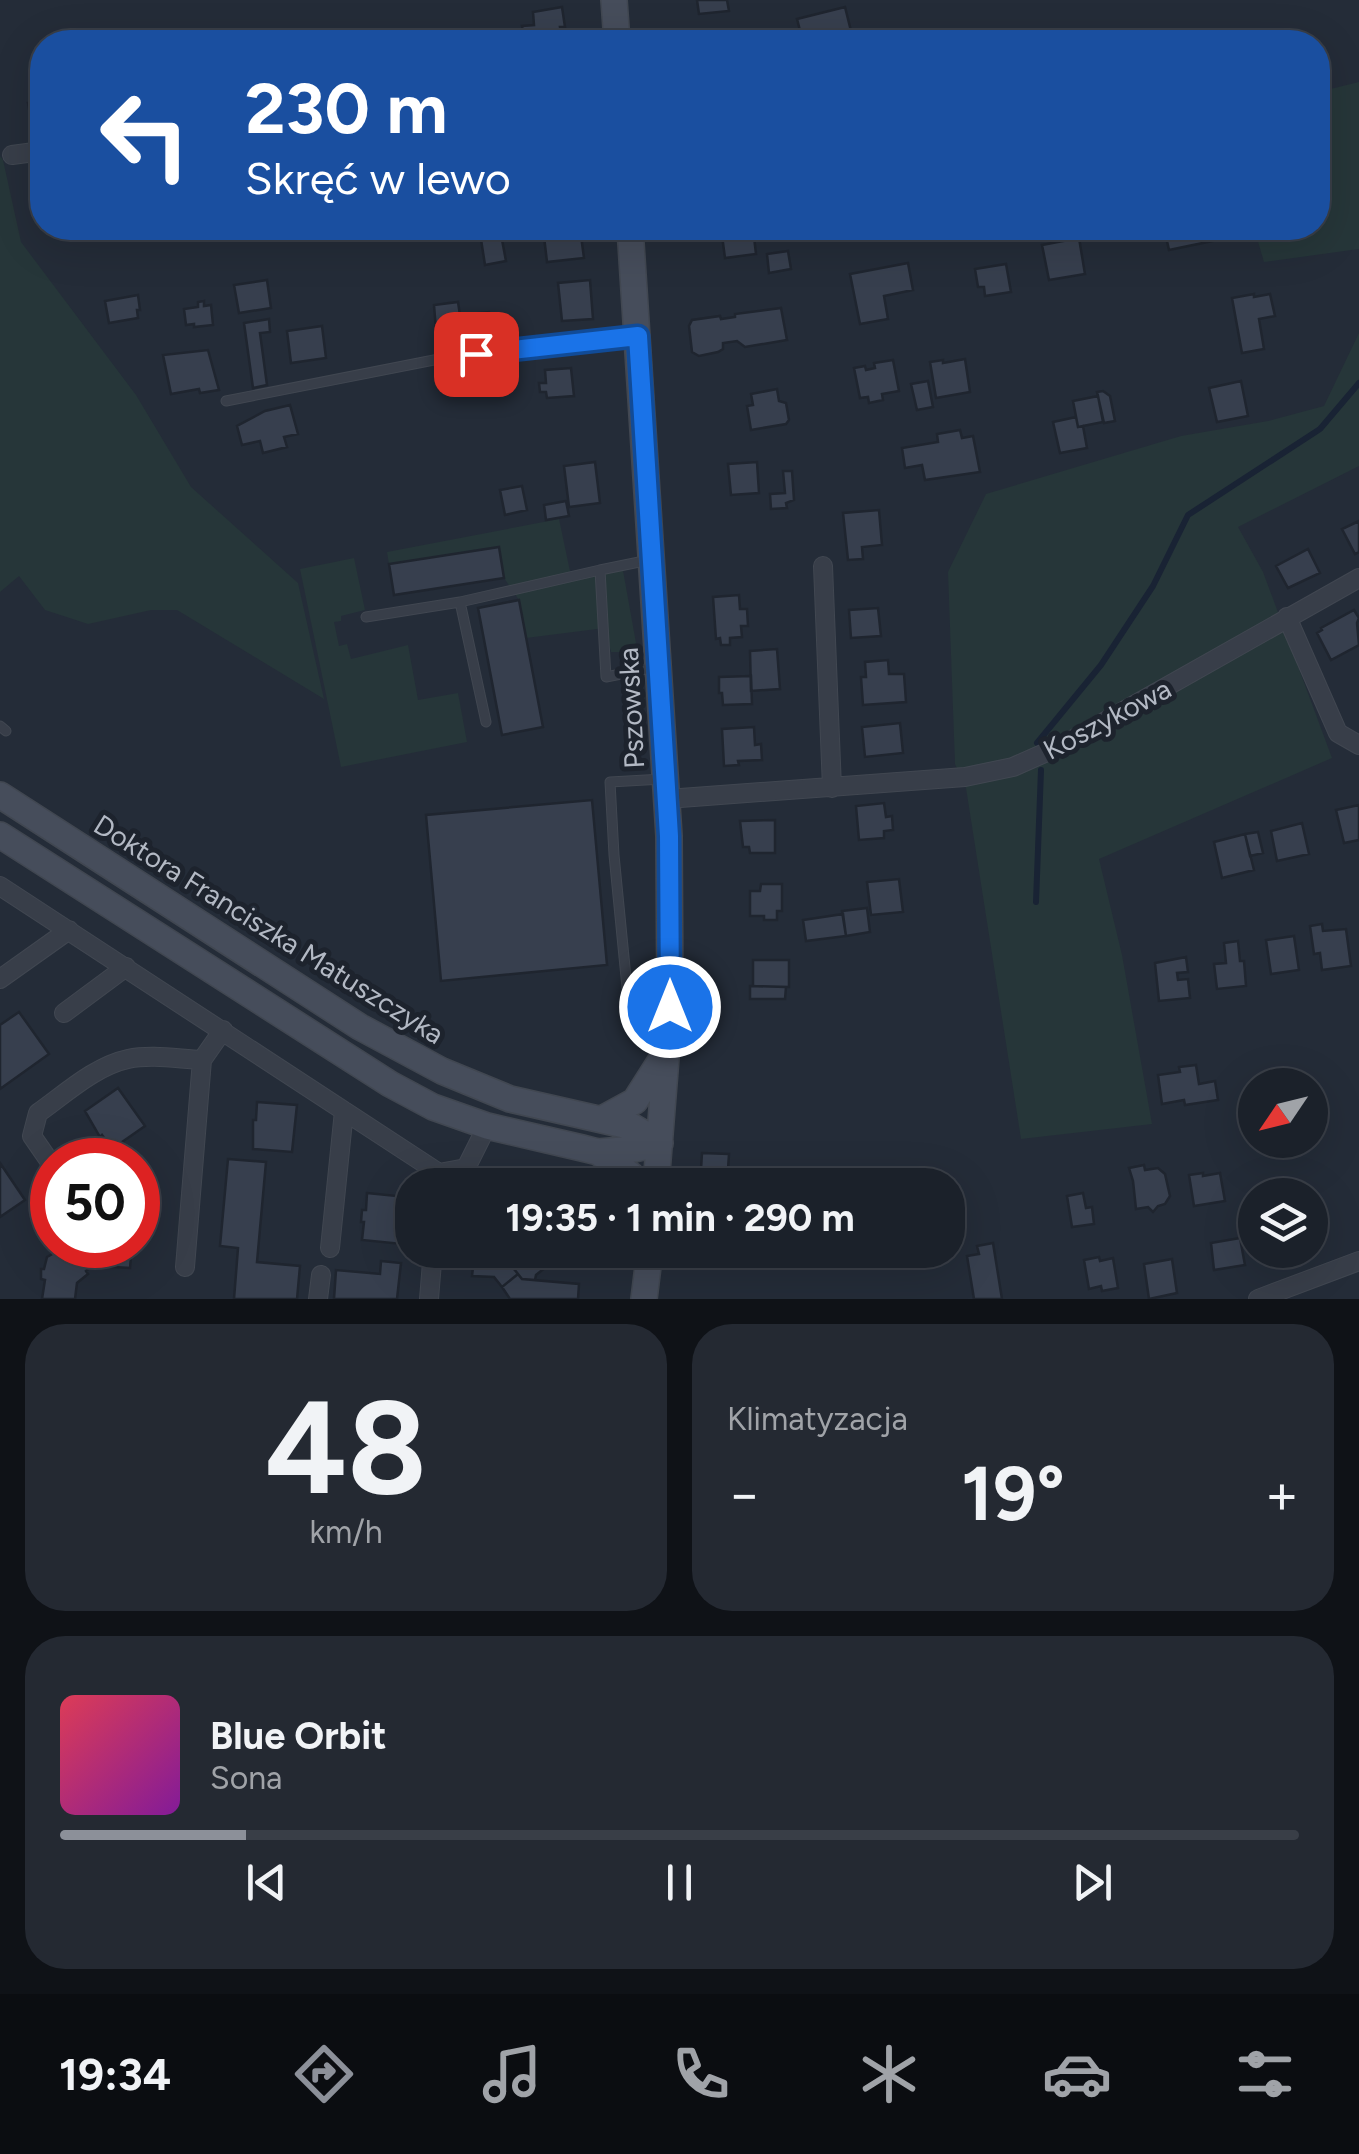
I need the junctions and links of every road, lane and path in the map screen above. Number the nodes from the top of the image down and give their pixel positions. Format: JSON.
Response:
{"nodes":[{"id":1,"x":614,"y":0,"type":"edge"},
{"id":2,"x":616,"y":30,"type":"edge"},
{"id":3,"x":30,"y":153,"type":"edge"},
{"id":4,"x":12,"y":156,"type":"dead end"},
{"id":5,"x":631,"y":240,"type":"edge"},
{"id":6,"x":638,"y":336,"type":"junction"},
{"id":7,"x":226,"y":401,"type":"dead end"},
{"id":8,"x":652,"y":559,"type":"junction"},
{"id":9,"x":822,"y":566,"type":"dead end"},
{"id":10,"x":600,"y":570,"type":"junction"},
{"id":11,"x":1359,"y":578,"type":"edge"},
{"id":12,"x":460,"y":602,"type":"junction"},
{"id":13,"x":366,"y":617,"type":"dead end"},
{"id":14,"x":1288,"y":617,"type":"junction"},
{"id":15,"x":659,"y":666,"type":"junction"},
{"id":16,"x":486,"y":722,"type":"dead end"},
{"id":17,"x":1359,"y":745,"type":"edge"},
{"id":18,"x":832,"y":788,"type":"junction"},
{"id":19,"x":666,"y":789,"type":"junction"},
{"id":20,"x":1,"y":799,"type":"edge"},
{"id":21,"x":0,"y":835,"type":"edge"},
{"id":22,"x":0,"y":886,"type":"edge"},
{"id":23,"x":69,"y":930,"type":"junction"},
{"id":24,"x":126,"y":967,"type":"junction"},
{"id":25,"x":0,"y":979,"type":"edge"},
{"id":26,"x":629,"y":1008,"type":"dead end"},
{"id":27,"x":64,"y":1013,"type":"dead end"},
{"id":28,"x":222,"y":1030,"type":"junction"},
{"id":29,"x":668,"y":1047,"type":"junction"},
{"id":30,"x":202,"y":1060,"type":"junction"},
{"id":31,"x":344,"y":1111,"type":"junction"},
{"id":32,"x":602,"y":1120,"type":"junction"},
{"id":33,"x":487,"y":1126,"type":"junction"},
{"id":34,"x":33,"y":1138,"type":"edge"},
{"id":35,"x":660,"y":1144,"type":"junction"},
{"id":36,"x":598,"y":1152,"type":"junction"},
{"id":37,"x":424,"y":1168,"type":"edge"},
{"id":38,"x":466,"y":1168,"type":"edge"},
{"id":39,"x":622,"y":1168,"type":"edge"},
{"id":40,"x":658,"y":1168,"type":"edge"},
{"id":41,"x":330,"y":1248,"type":"dead end"},
{"id":42,"x":1359,"y":1261,"type":"edge"},
{"id":43,"x":185,"y":1267,"type":"dead end"},
{"id":44,"x":432,"y":1268,"type":"edge"},
{"id":45,"x":648,"y":1268,"type":"edge"},
{"id":46,"x":321,"y":1275,"type":"dead end"},
{"id":47,"x":1314,"y":1278,"type":"junction"},
{"id":48,"x":318,"y":1299,"type":"edge"},
{"id":49,"x":429,"y":1299,"type":"edge"},
{"id":50,"x":644,"y":1299,"type":"edge"},
{"id":51,"x":1258,"y":1299,"type":"edge"},
{"id":52,"x":1318,"y":1299,"type":"edge"}],
"edges":[{"from":1,"to":2,"type":"main road"},
{"from":3,"to":4,"type":"street"},
{"from":5,"to":6,"type":"main road","name":"Pszowska"},
{"from":6,"to":7,"type":"lane"},
{"from":6,"to":8,"type":"main road","name":"Pszowska"},
{"from":8,"to":10,"type":"lane"},
{"from":8,"to":15,"type":"main road","name":"Pszowska"},
{"from":9,"to":18,"type":"street"},
{"from":10,"to":12,"type":"lane"},
{"from":10,"to":15,"type":"lane"},
{"from":11,"to":14,"type":"street","name":"Koszykowa"},
{"from":12,"to":13,"type":"lane"},
{"from":12,"to":16,"type":"lane"},
{"from":14,"to":17,"type":"street"},
{"from":14,"to":18,"type":"street","name":"Koszykowa"},
{"from":15,"to":19,"type":"main road","name":"Pszowska"},
{"from":18,"to":19,"type":"street","name":"Koszykowa"},
{"from":19,"to":26,"type":"lane"},
{"from":19,"to":29,"type":"main road","name":"Pszowska"},
{"from":20,"to":32,"type":"main road","name":"Doktora Franciszka Matuszczyka"},
{"from":21,"to":33,"type":"main road"},
{"from":22,"to":23,"type":"street"},
{"from":23,"to":24,"type":"street"},
{"from":23,"to":25,"type":"street"},
{"from":24,"to":27,"type":"street"},
{"from":24,"to":28,"type":"street"},
{"from":28,"to":30,"type":"street"},
{"from":28,"to":31,"type":"street"},
{"from":29,"to":32,"type":"main road"},
{"from":29,"to":35,"type":"main road","name":"Pszowska"},
{"from":30,"to":34,"type":"street"},
{"from":30,"to":43,"type":"street"},
{"from":31,"to":37,"type":"street"},
{"from":31,"to":41,"type":"street"},
{"from":32,"to":35,"type":"main road","name":"Doktora Franciszka Matuszczyka"},
{"from":33,"to":36,"type":"main road"},
{"from":33,"to":38,"type":"street"},
{"from":35,"to":36,"type":"main road"},
{"from":35,"to":40,"type":"main road","name":"Pszowska"},
{"from":36,"to":39,"type":"main road"},
{"from":42,"to":47,"type":"street"},
{"from":44,"to":49,"type":"street"},
{"from":45,"to":50,"type":"main road"},
{"from":46,"to":48,"type":"street"},
{"from":47,"to":51,"type":"street"},
{"from":47,"to":52,"type":"street"}]}
